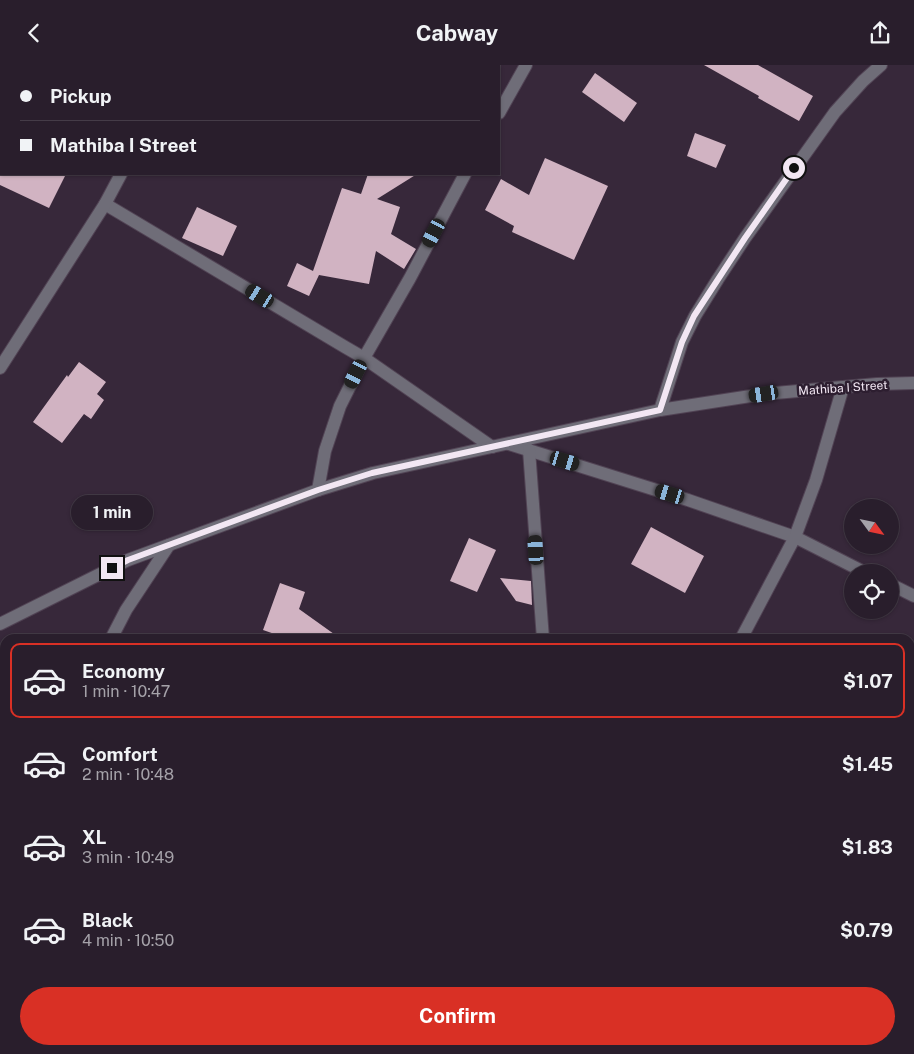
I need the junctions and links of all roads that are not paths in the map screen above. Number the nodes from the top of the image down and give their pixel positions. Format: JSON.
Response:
{"nodes":[{"id":1,"x":526,"y":65,"type":"edge"},
{"id":2,"x":881,"y":65,"type":"edge"},
{"id":3,"x":500,"y":111,"type":"edge"},
{"id":4,"x":120,"y":175,"type":"edge"},
{"id":5,"x":464,"y":175,"type":"edge"},
{"id":6,"x":105,"y":204,"type":"junction"},
{"id":7,"x":364,"y":358,"type":"junction"},
{"id":8,"x":0,"y":369,"type":"edge"},
{"id":9,"x":914,"y":383,"type":"edge"},
{"id":10,"x":843,"y":387,"type":"junction"},
{"id":11,"x":660,"y":410,"type":"junction"},
{"id":12,"x":507,"y":443,"type":"junction"},
{"id":13,"x":492,"y":447,"type":"junction"},
{"id":14,"x":529,"y":450,"type":"junction"},
{"id":15,"x":318,"y":490,"type":"junction"},
{"id":16,"x":795,"y":537,"type":"junction"},
{"id":17,"x":169,"y":545,"type":"junction"},
{"id":18,"x":848,"y":564,"type":"edge"},
{"id":19,"x":899,"y":588,"type":"edge"},
{"id":20,"x":914,"y":596,"type":"edge"},
{"id":21,"x":0,"y":625,"type":"edge"},
{"id":22,"x":114,"y":634,"type":"edge"},
{"id":23,"x":543,"y":634,"type":"edge"},
{"id":24,"x":744,"y":634,"type":"edge"}],
"edges":[{"from":1,"to":3,"type":"street"},
{"from":2,"to":11,"type":"street"},
{"from":4,"to":6,"type":"street"},
{"from":5,"to":7,"type":"street"},
{"from":6,"to":7,"type":"street"},
{"from":6,"to":8,"type":"street"},
{"from":7,"to":13,"type":"street"},
{"from":7,"to":15,"type":"street"},
{"from":9,"to":10,"type":"street","name":"Mathiba I Street"},
{"from":10,"to":11,"type":"street","name":"Mathiba I Street"},
{"from":10,"to":16,"type":"street"},
{"from":11,"to":12,"type":"street","name":"Mathiba I Street"},
{"from":12,"to":13,"type":"street","name":"Mathiba I Street"},
{"from":12,"to":14,"type":"street"},
{"from":13,"to":15,"type":"street","name":"Mathiba I Street"},
{"from":14,"to":16,"type":"street"},
{"from":14,"to":23,"type":"street"},
{"from":15,"to":17,"type":"street","name":"Mathiba I Street"},
{"from":16,"to":18,"type":"street"},
{"from":16,"to":24,"type":"street"},
{"from":17,"to":21,"type":"street","name":"Mathiba I Street"},
{"from":17,"to":22,"type":"street"},
{"from":19,"to":20,"type":"street"}]}
